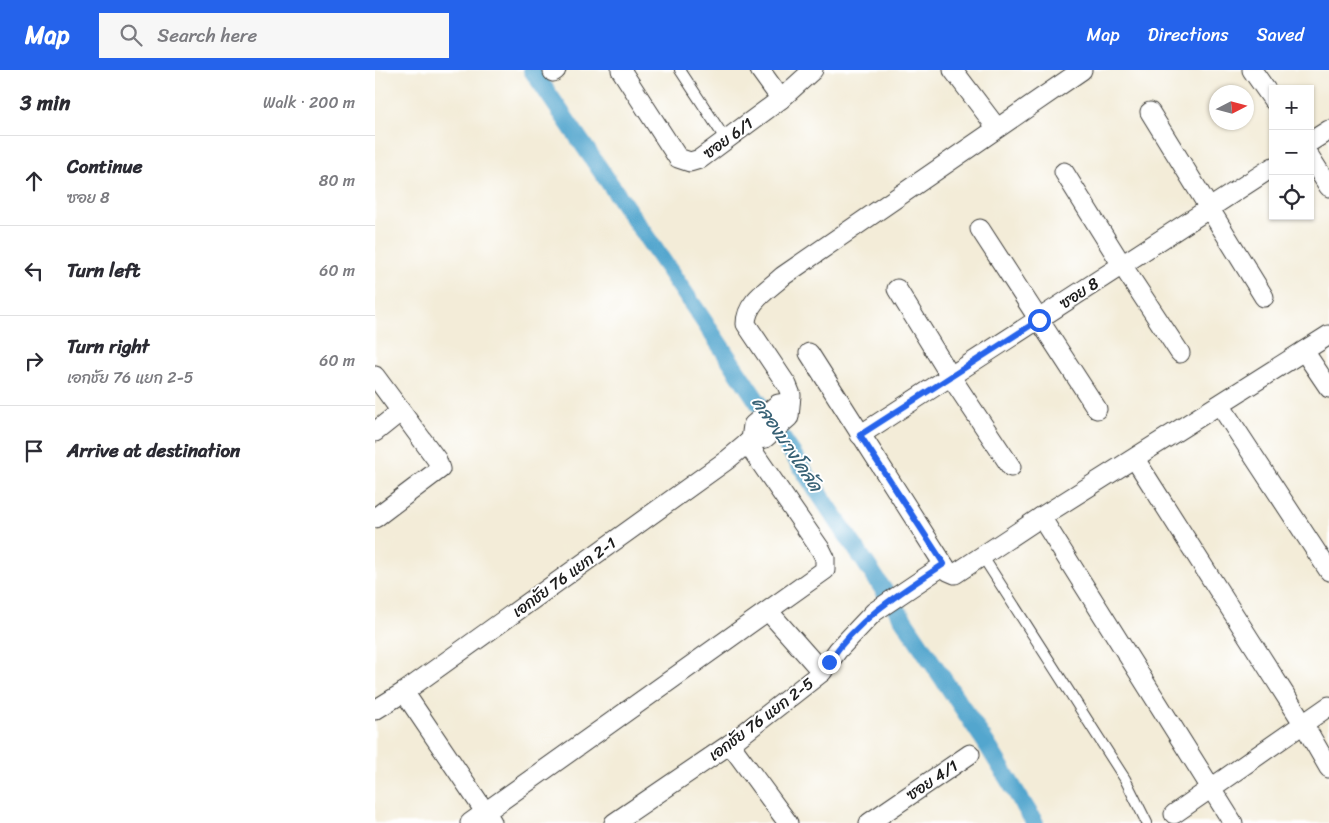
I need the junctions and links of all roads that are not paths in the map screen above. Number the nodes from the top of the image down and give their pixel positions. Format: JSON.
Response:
{"nodes":[{"id":1,"x":621,"y":70,"type":"edge"},
{"id":2,"x":680,"y":70,"type":"edge"},
{"id":3,"x":760,"y":70,"type":"edge"},
{"id":4,"x":813,"y":70,"type":"edge"},
{"id":5,"x":953,"y":70,"type":"edge"},
{"id":6,"x":1082,"y":70,"type":"edge"},
{"id":7,"x":1253,"y":70,"type":"edge"},
{"id":8,"x":1269,"y":94,"type":"edge"},
{"id":9,"x":781,"y":99,"type":"junction"},
{"id":10,"x":1150,"y":112,"type":"dead end"},
{"id":11,"x":997,"y":128,"type":"junction"},
{"id":12,"x":1329,"y":130,"type":"edge"},
{"id":13,"x":1314,"y":139,"type":"edge"},
{"id":14,"x":726,"y":140,"type":"junction"},
{"id":15,"x":1314,"y":163,"type":"edge"},
{"id":16,"x":1269,"y":170,"type":"edge"},
{"id":17,"x":1064,"y":172,"type":"dead end"},
{"id":18,"x":1329,"y":187,"type":"edge"},
{"id":19,"x":1210,"y":208,"type":"junction"},
{"id":20,"x":980,"y":229,"type":"dead end"},
{"id":21,"x":1122,"y":265,"type":"junction"},
{"id":22,"x":897,"y":289,"type":"dead end"},
{"id":23,"x":1264,"y":297,"type":"dead end"},
{"id":24,"x":1039,"y":320,"type":"junction"},
{"id":25,"x":1329,"y":335,"type":"edge"},
{"id":26,"x":1305,"y":351,"type":"junction"},
{"id":27,"x":809,"y":353,"type":"dead end"},
{"id":28,"x":1180,"y":353,"type":"dead end"},
{"id":29,"x":375,"y":376,"type":"edge"},
{"id":30,"x":951,"y":377,"type":"junction"},
{"id":31,"x":1329,"y":388,"type":"edge"},
{"id":32,"x":1220,"y":406,"type":"junction"},
{"id":33,"x":1097,"y":409,"type":"dead end"},
{"id":34,"x":400,"y":412,"type":"junction"},
{"id":35,"x":375,"y":432,"type":"edge"},
{"id":36,"x":860,"y":435,"type":"junction"},
{"id":37,"x":754,"y":436,"type":"junction"},
{"id":38,"x":1135,"y":459,"type":"junction"},
{"id":39,"x":1011,"y":467,"type":"dead end"},
{"id":40,"x":1041,"y":517,"type":"junction"},
{"id":41,"x":375,"y":518,"type":"edge"},
{"id":42,"x":983,"y":557,"type":"junction"},
{"id":43,"x":944,"y":564,"type":"junction"},
{"id":44,"x":1329,"y":571,"type":"edge"},
{"id":45,"x":769,"y":612,"type":"junction"},
{"id":46,"x":822,"y":672,"type":"junction"},
{"id":47,"x":404,"y":692,"type":"junction"},
{"id":48,"x":1329,"y":706,"type":"edge"},
{"id":49,"x":375,"y":710,"type":"edge"},
{"id":50,"x":1303,"y":723,"type":"junction"},
{"id":51,"x":730,"y":744,"type":"junction"},
{"id":52,"x":970,"y":754,"type":"dead end"},
{"id":53,"x":1329,"y":768,"type":"edge"},
{"id":54,"x":1212,"y":786,"type":"junction"},
{"id":55,"x":1174,"y":814,"type":"dead end"},
{"id":56,"x":483,"y":820,"type":"edge"},
{"id":57,"x":614,"y":823,"type":"edge"},
{"id":58,"x":788,"y":823,"type":"edge"},
{"id":59,"x":869,"y":823,"type":"edge"},
{"id":60,"x":1147,"y":823,"type":"edge"},
{"id":61,"x":1233,"y":823,"type":"edge"}],
"edges":[{"from":1,"to":14,"type":"street","name":"ซอย 6/1"},
{"from":2,"to":14,"type":"lane"},
{"from":3,"to":9,"type":"street"},
{"from":4,"to":9,"type":"street","name":"ซอย 6/1"},
{"from":5,"to":11,"type":"street"},
{"from":6,"to":11,"type":"street"},
{"from":7,"to":8,"type":"street"},
{"from":9,"to":14,"type":"street","name":"ซอย 6/1"},
{"from":10,"to":19,"type":"street"},
{"from":11,"to":37,"type":"street","name":"เอกชัย 76 แยก 2-1"},
{"from":12,"to":13,"type":"street"},
{"from":15,"to":18,"type":"street"},
{"from":16,"to":19,"type":"street","name":"ซอย 8"},
{"from":17,"to":21,"type":"street"},
{"from":19,"to":21,"type":"street","name":"ซอย 8"},
{"from":19,"to":23,"type":"street"},
{"from":20,"to":24,"type":"street"},
{"from":21,"to":24,"type":"street","name":"ซอย 8"},
{"from":21,"to":28,"type":"street"},
{"from":22,"to":30,"type":"street"},
{"from":24,"to":30,"type":"street","name":"ซอย 8"},
{"from":24,"to":33,"type":"street"},
{"from":25,"to":26,"type":"street"},
{"from":26,"to":31,"type":"street"},
{"from":26,"to":32,"type":"street"},
{"from":27,"to":36,"type":"street"},
{"from":29,"to":34,"type":"street"},
{"from":30,"to":36,"type":"street","name":"ซอย 8"},
{"from":30,"to":39,"type":"street"},
{"from":32,"to":38,"type":"street"},
{"from":32,"to":44,"type":"street"},
{"from":34,"to":35,"type":"street"},
{"from":34,"to":41,"type":"street"},
{"from":36,"to":43,"type":"street"},
{"from":37,"to":45,"type":"street"},
{"from":37,"to":47,"type":"street","name":"เอกชัย 76 แยก 2-1"},
{"from":38,"to":40,"type":"street"},
{"from":38,"to":50,"type":"street"},
{"from":40,"to":42,"type":"street"},
{"from":40,"to":54,"type":"street"},
{"from":42,"to":43,"type":"street"},
{"from":42,"to":60,"type":"lane"},
{"from":43,"to":46,"type":"street","name":"เอกชัย 76 แยก 2-5"},
{"from":45,"to":46,"type":"street"},
{"from":45,"to":56,"type":"street"},
{"from":46,"to":51,"type":"street","name":"เอกชัย 76 แยก 2-5"},
{"from":47,"to":49,"type":"street","name":"เอกชัย 76 แยก 2-1"},
{"from":47,"to":56,"type":"street"},
{"from":48,"to":50,"type":"street"},
{"from":50,"to":53,"type":"street"},
{"from":50,"to":54,"type":"street"},
{"from":51,"to":57,"type":"street","name":"เอกชัย 76 แยก 2-5"},
{"from":51,"to":58,"type":"street"},
{"from":52,"to":59,"type":"street","name":"ซอย 4/1"},
{"from":54,"to":55,"type":"street"},
{"from":54,"to":61,"type":"street"}]}
